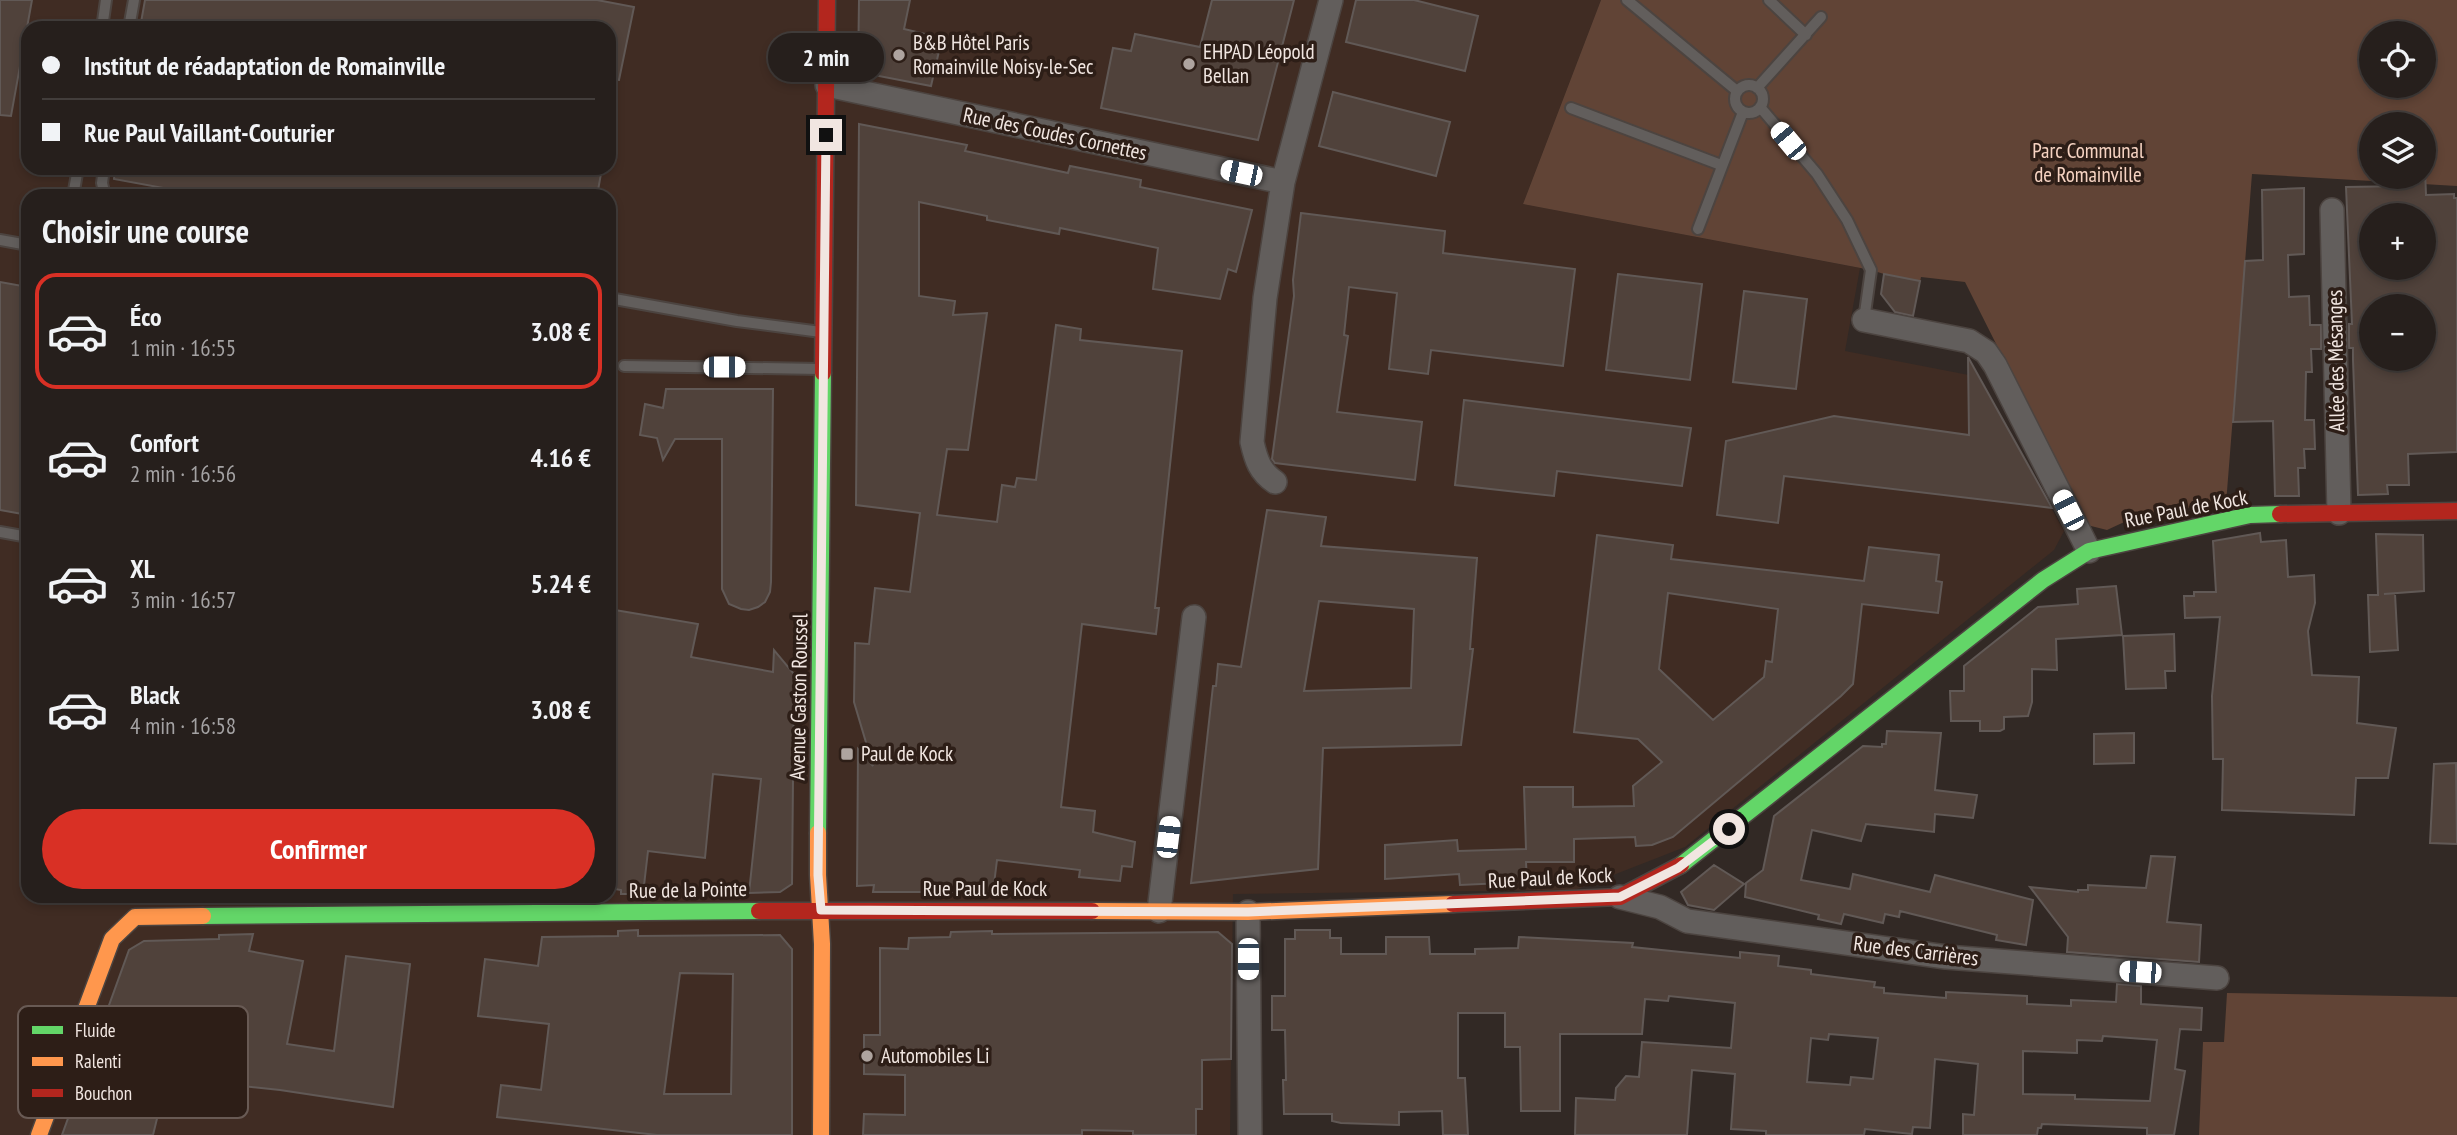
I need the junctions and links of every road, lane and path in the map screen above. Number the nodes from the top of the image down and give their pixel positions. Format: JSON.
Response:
{"nodes":[{"id":1,"x":106,"y":0,"type":"edge"},
{"id":2,"x":134,"y":0,"type":"edge"},
{"id":3,"x":827,"y":0,"type":"edge"},
{"id":4,"x":1331,"y":0,"type":"edge"},
{"id":5,"x":1627,"y":0,"type":"edge"},
{"id":6,"x":1769,"y":0,"type":"edge"},
{"id":7,"x":1821,"y":18,"type":"dead end"},
{"id":8,"x":103,"y":21,"type":"edge"},
{"id":9,"x":130,"y":21,"type":"edge"},
{"id":10,"x":1806,"y":35,"type":"junction"},
{"id":11,"x":827,"y":86,"type":"junction"},
{"id":12,"x":1757,"y":88,"type":"junction"},
{"id":13,"x":1737,"y":91,"type":"junction"},
{"id":14,"x":1760,"y":107,"type":"junction"},
{"id":15,"x":1572,"y":108,"type":"dead end"},
{"id":16,"x":1743,"y":112,"type":"junction"},
{"id":17,"x":1721,"y":165,"type":"junction"},
{"id":18,"x":1283,"y":182,"type":"junction"},
{"id":19,"x":2332,"y":210,"type":"dead end"},
{"id":20,"x":1698,"y":229,"type":"dead end"},
{"id":21,"x":0,"y":240,"type":"edge"},
{"id":22,"x":21,"y":244,"type":"edge"},
{"id":23,"x":616,"y":299,"type":"edge"},
{"id":24,"x":1864,"y":320,"type":"joint"},
{"id":25,"x":824,"y":332,"type":"junction"},
{"id":26,"x":624,"y":366,"type":"dead end"},
{"id":27,"x":824,"y":369,"type":"junction"},
{"id":28,"x":1275,"y":482,"type":"dead end"},
{"id":29,"x":2457,"y":511,"type":"edge"},
{"id":30,"x":2339,"y":513,"type":"junction"},
{"id":31,"x":0,"y":532,"type":"edge"},
{"id":32,"x":21,"y":536,"type":"edge"},
{"id":33,"x":2089,"y":551,"type":"junction"},
{"id":34,"x":1194,"y":617,"type":"dead end"},
{"id":35,"x":1620,"y":897,"type":"junction"},
{"id":36,"x":821,"y":910,"type":"junction"},
{"id":37,"x":1159,"y":911,"type":"junction"},
{"id":38,"x":1248,"y":912,"type":"junction"},
{"id":39,"x":2217,"y":978,"type":"dead end"},
{"id":40,"x":87,"y":1006,"type":"edge"},
{"id":41,"x":45,"y":1118,"type":"edge"},
{"id":42,"x":39,"y":1135,"type":"edge"},
{"id":43,"x":821,"y":1135,"type":"edge"},
{"id":44,"x":1250,"y":1135,"type":"edge"}],
"edges":[{"from":1,"to":8,"type":"lane"},
{"from":2,"to":9,"type":"lane"},
{"from":3,"to":11,"type":"street","name":"Avenue Gaston Roussel"},
{"from":4,"to":18,"type":"street"},
{"from":5,"to":13,"type":"lane"},
{"from":6,"to":10,"type":"lane"},
{"from":7,"to":10,"type":"lane"},
{"from":10,"to":12,"type":"lane"},
{"from":11,"to":18,"type":"street","name":"Rue des Coudes Cornettes"},
{"from":11,"to":25,"type":"street","name":"Avenue Gaston Roussel"},
{"from":12,"to":13,"type":"lane"},
{"from":12,"to":14,"type":"lane"},
{"from":13,"to":16,"type":"lane"},
{"from":14,"to":16,"type":"lane"},
{"from":14,"to":24,"type":"lane"},
{"from":15,"to":17,"type":"lane"},
{"from":16,"to":17,"type":"lane"},
{"from":17,"to":20,"type":"lane"},
{"from":18,"to":28,"type":"street"},
{"from":19,"to":30,"type":"street","name":"Allée des Mésanges"},
{"from":21,"to":22,"type":"lane"},
{"from":23,"to":25,"type":"lane"},
{"from":24,"to":33,"type":"street"},
{"from":25,"to":27,"type":"street","name":"Avenue Gaston Roussel"},
{"from":26,"to":27,"type":"lane"},
{"from":27,"to":36,"type":"street","name":"Avenue Gaston Roussel"},
{"from":29,"to":30,"type":"street","name":"Rue Paul de Kock"},
{"from":30,"to":33,"type":"street","name":"Rue Paul de Kock"},
{"from":31,"to":32,"type":"lane"},
{"from":33,"to":35,"type":"street","name":"Rue Paul de Kock"},
{"from":34,"to":37,"type":"street"},
{"from":35,"to":38,"type":"street","name":"Rue Paul de Kock"},
{"from":35,"to":39,"type":"street","name":"Rue des Carrières"},
{"from":36,"to":37,"type":"street","name":"Rue Paul de Kock"},
{"from":36,"to":40,"type":"street","name":"Rue de la Pointe"},
{"from":36,"to":43,"type":"street","name":"Avenue Gaston Roussel"},
{"from":37,"to":38,"type":"street","name":"Rue Paul de Kock"},
{"from":38,"to":44,"type":"street"},
{"from":41,"to":42,"type":"street","name":"Rue de la Pointe"}]}
